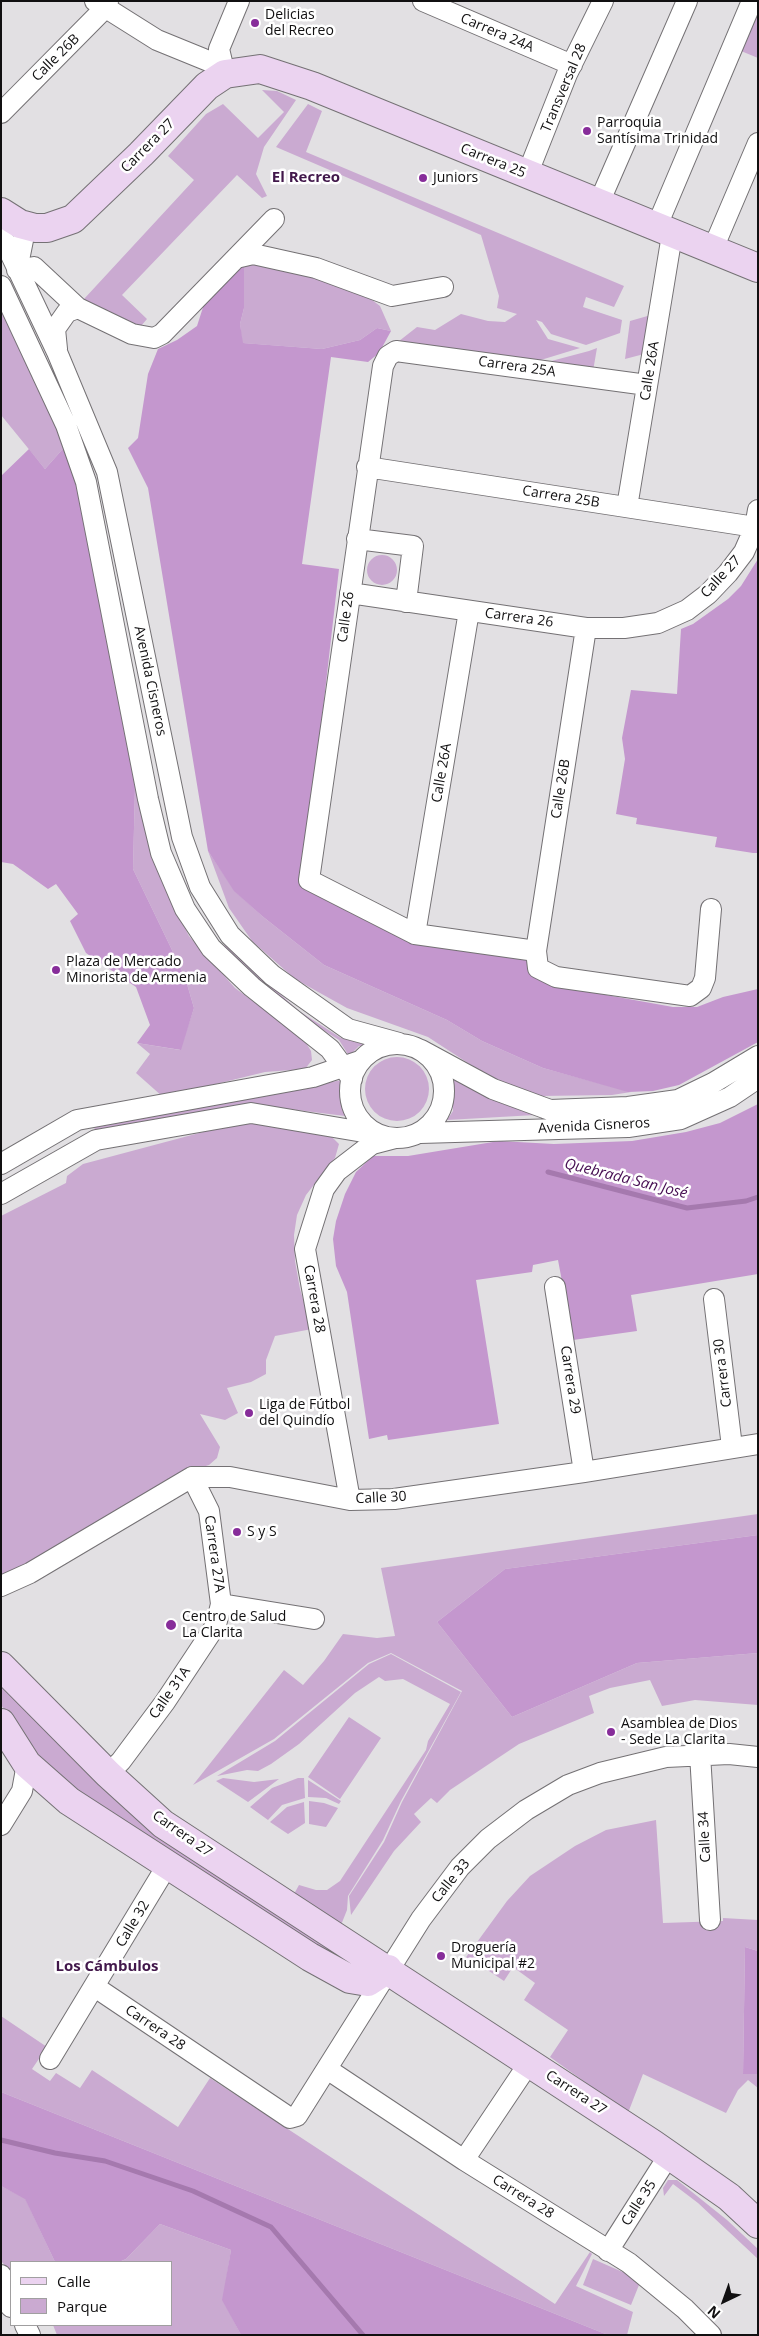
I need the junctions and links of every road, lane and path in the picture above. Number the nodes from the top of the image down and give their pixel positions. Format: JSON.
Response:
{"nodes":[{"id":1,"x":239,"y":1,"type":"edge"},
{"id":2,"x":422,"y":1,"type":"edge"},
{"id":3,"x":603,"y":1,"type":"edge"},
{"id":4,"x":687,"y":1,"type":"edge"},
{"id":5,"x":752,"y":1,"type":"edge"},
{"id":6,"x":103,"y":4,"type":"edge"},
{"id":7,"x":572,"y":65,"type":"junction"},
{"id":8,"x":225,"y":74,"type":"junction"},
{"id":9,"x":1,"y":114,"type":"edge"},
{"id":10,"x":758,"y":144,"type":"edge"},
{"id":11,"x":527,"y":175,"type":"junction"},
{"id":12,"x":1,"y":193,"type":"edge"},
{"id":13,"x":598,"y":205,"type":"junction"},
{"id":14,"x":1,"y":212,"type":"edge"},
{"id":15,"x":274,"y":218,"type":"dead end"},
{"id":16,"x":72,"y":219,"type":"junction"},
{"id":17,"x":35,"y":228,"type":"junction"},
{"id":18,"x":664,"y":232,"type":"junction"},
{"id":19,"x":1,"y":234,"type":"edge"},
{"id":20,"x":712,"y":251,"type":"junction"},
{"id":21,"x":236,"y":258,"type":"junction"},
{"id":22,"x":17,"y":270,"type":"junction"},
{"id":23,"x":753,"y":270,"type":"edge"},
{"id":24,"x":1,"y":286,"type":"edge"},
{"id":25,"x":443,"y":287,"type":"dead end"},
{"id":26,"x":78,"y":308,"type":"junction"},
{"id":27,"x":57,"y":352,"type":"junction"},
{"id":28,"x":388,"y":356,"type":"joint"},
{"id":29,"x":647,"y":385,"type":"junction"},
{"id":30,"x":367,"y":468,"type":"junction"},
{"id":31,"x":627,"y":507,"type":"junction"},
{"id":32,"x":756,"y":518,"type":"edge"},
{"id":33,"x":358,"y":538,"type":"junction"},
{"id":34,"x":350,"y":593,"type":"junction"},
{"id":35,"x":406,"y":602,"type":"junction"},
{"id":36,"x":687,"y":610,"type":"joint"},
{"id":37,"x":469,"y":611,"type":"junction"},
{"id":38,"x":586,"y":628,"type":"junction"},
{"id":39,"x":711,"y":909,"type":"dead end"},
{"id":40,"x":415,"y":934,"type":"junction"},
{"id":41,"x":536,"y":951,"type":"junction"},
{"id":42,"x":312,"y":1034,"type":"junction"},
{"id":43,"x":398,"y":1043,"type":"junction"},
{"id":44,"x":421,"y":1050,"type":"junction"},
{"id":45,"x":758,"y":1056,"type":"edge"},
{"id":46,"x":352,"y":1069,"type":"junction"},
{"id":47,"x":313,"y":1077,"type":"junction"},
{"id":48,"x":758,"y":1078,"type":"edge"},
{"id":49,"x":353,"y":1108,"type":"junction"},
{"id":50,"x":343,"y":1132,"type":"junction"},
{"id":51,"x":420,"y":1133,"type":"junction"},
{"id":52,"x":388,"y":1137,"type":"junction"},
{"id":53,"x":1,"y":1164,"type":"edge"},
{"id":54,"x":336,"y":1171,"type":"junction"},
{"id":55,"x":1,"y":1194,"type":"edge"},
{"id":56,"x":555,"y":1287,"type":"dead end"},
{"id":57,"x":714,"y":1299,"type":"dead end"},
{"id":58,"x":758,"y":1444,"type":"edge"},
{"id":59,"x":732,"y":1447,"type":"junction"},
{"id":60,"x":584,"y":1472,"type":"junction"},
{"id":61,"x":192,"y":1477,"type":"junction"},
{"id":62,"x":350,"y":1500,"type":"junction"},
{"id":63,"x":30,"y":1573,"type":"junction"},
{"id":64,"x":1,"y":1586,"type":"edge"},
{"id":65,"x":1,"y":1599,"type":"edge"},
{"id":66,"x":220,"y":1604,"type":"junction"},
{"id":67,"x":314,"y":1619,"type":"dead end"},
{"id":68,"x":1,"y":1666,"type":"edge"},
{"id":69,"x":1,"y":1723,"type":"edge"},
{"id":70,"x":700,"y":1754,"type":"junction"},
{"id":71,"x":758,"y":1757,"type":"edge"},
{"id":72,"x":28,"y":1764,"type":"junction"},
{"id":73,"x":108,"y":1774,"type":"junction"},
{"id":74,"x":1,"y":1825,"type":"edge"},
{"id":75,"x":168,"y":1864,"type":"junction"},
{"id":76,"x":710,"y":1920,"type":"dead end"},
{"id":77,"x":388,"y":1969,"type":"junction"},
{"id":78,"x":95,"y":1987,"type":"junction"},
{"id":79,"x":50,"y":2059,"type":"dead end"},
{"id":80,"x":529,"y":2063,"type":"junction"},
{"id":81,"x":327,"y":2069,"type":"junction"},
{"id":82,"x":290,"y":2118,"type":"joint"},
{"id":83,"x":669,"y":2155,"type":"junction"},
{"id":84,"x":464,"y":2160,"type":"junction"},
{"id":85,"x":758,"y":2224,"type":"edge"},
{"id":86,"x":608,"y":2251,"type":"junction"},
{"id":87,"x":1,"y":2275,"type":"edge"},
{"id":88,"x":6,"y":2303,"type":"edge"},
{"id":89,"x":711,"y":2335,"type":"edge"}],
"edges":[{"from":1,"to":8,"type":"street"},
{"from":2,"to":7,"type":"street","name":"Carrera 24A"},
{"from":3,"to":7,"type":"street","name":"Transversal 28"},
{"from":4,"to":13,"type":"street"},
{"from":5,"to":18,"type":"street","name":"Calle 26A"},
{"from":6,"to":8,"type":"street"},
{"from":6,"to":9,"type":"street","name":"Calle 26B"},
{"from":7,"to":11,"type":"street","name":"Transversal 28"},
{"from":8,"to":11,"type":"street","name":"Carrera 25"},
{"from":8,"to":16,"type":"street","name":"Carrera 27"},
{"from":10,"to":20,"type":"street"},
{"from":11,"to":13,"type":"street","name":"Carrera 25"},
{"from":12,"to":16,"type":"street"},
{"from":13,"to":18,"type":"street","name":"Carrera 25"},
{"from":14,"to":17,"type":"street"},
{"from":15,"to":21,"type":"street"},
{"from":16,"to":17,"type":"street"},
{"from":17,"to":22,"type":"street"},
{"from":18,"to":20,"type":"street","name":"Carrera 25"},
{"from":18,"to":29,"type":"street","name":"Calle 26A"},
{"from":19,"to":22,"type":"street","name":"Avenida Cisneros"},
{"from":20,"to":23,"type":"street","name":"Carrera 25"},
{"from":21,"to":25,"type":"street"},
{"from":21,"to":26,"type":"street"},
{"from":22,"to":26,"type":"street"},
{"from":22,"to":27,"type":"street","name":"Avenida Cisneros"},
{"from":24,"to":42,"type":"street","name":"Avenida Cisneros"},
{"from":26,"to":27,"type":"street"},
{"from":27,"to":43,"type":"street","name":"Avenida Cisneros"},
{"from":28,"to":29,"type":"street","name":"Carrera 25A"},
{"from":28,"to":30,"type":"street","name":"Calle 26"},
{"from":29,"to":31,"type":"street","name":"Calle 26A"},
{"from":30,"to":31,"type":"street","name":"Carrera 25B"},
{"from":30,"to":33,"type":"street","name":"Calle 26"},
{"from":31,"to":32,"type":"street","name":"Carrera 25B"},
{"from":32,"to":36,"type":"street","name":"Calle 27"},
{"from":33,"to":34,"type":"street","name":"Calle 26"},
{"from":33,"to":35,"type":"street"},
{"from":34,"to":35,"type":"street","name":"Carrera 26"},
{"from":34,"to":40,"type":"street","name":"Calle 26"},
{"from":35,"to":37,"type":"street","name":"Carrera 26"},
{"from":36,"to":38,"type":"street","name":"Carrera 26"},
{"from":37,"to":38,"type":"street","name":"Carrera 26"},
{"from":37,"to":40,"type":"street","name":"Calle 26A"},
{"from":38,"to":41,"type":"street","name":"Calle 26B"},
{"from":39,"to":41,"type":"street"},
{"from":40,"to":41,"type":"street"},
{"from":42,"to":46,"type":"street","name":"Avenida Cisneros"},
{"from":42,"to":47,"type":"street"},
{"from":43,"to":44,"type":"street"},
{"from":43,"to":46,"type":"street"},
{"from":44,"to":45,"type":"street","name":"Avenida Cisneros"},
{"from":44,"to":51,"type":"street"},
{"from":46,"to":47,"type":"street"},
{"from":46,"to":49,"type":"street"},
{"from":47,"to":53,"type":"street"},
{"from":48,"to":51,"type":"street","name":"Avenida Cisneros"},
{"from":49,"to":50,"type":"street"},
{"from":49,"to":52,"type":"street"},
{"from":50,"to":52,"type":"street"},
{"from":50,"to":54,"type":"street"},
{"from":50,"to":55,"type":"street"},
{"from":51,"to":52,"type":"street"},
{"from":52,"to":54,"type":"street","name":"Carrera 28"},
{"from":54,"to":62,"type":"street","name":"Carrera 28"},
{"from":56,"to":60,"type":"street","name":"Carrera 29"},
{"from":57,"to":59,"type":"street","name":"Carrera 30"},
{"from":58,"to":59,"type":"street","name":"Calle 30"},
{"from":59,"to":60,"type":"street","name":"Calle 30"},
{"from":60,"to":62,"type":"street","name":"Calle 30"},
{"from":61,"to":62,"type":"street","name":"Calle 30"},
{"from":61,"to":63,"type":"street"},
{"from":61,"to":66,"type":"street","name":"Carrera 27A"},
{"from":63,"to":64,"type":"street"},
{"from":63,"to":65,"type":"street"},
{"from":66,"to":67,"type":"street"},
{"from":66,"to":73,"type":"street","name":"Calle 31A"},
{"from":68,"to":73,"type":"street","name":"Carrera 27"},
{"from":69,"to":72,"type":"street"},
{"from":70,"to":71,"type":"street","name":"Calle 33"},
{"from":70,"to":76,"type":"street","name":"Calle 34"},
{"from":70,"to":77,"type":"street","name":"Calle 33"},
{"from":72,"to":74,"type":"street"},
{"from":72,"to":75,"type":"street"},
{"from":73,"to":77,"type":"street","name":"Carrera 27"},
{"from":75,"to":77,"type":"street"},
{"from":75,"to":78,"type":"street","name":"Calle 32"},
{"from":77,"to":80,"type":"street","name":"Carrera 27"},
{"from":77,"to":81,"type":"street","name":"Calle 33"},
{"from":78,"to":79,"type":"street","name":"Calle 32"},
{"from":78,"to":82,"type":"street","name":"Carrera 28"},
{"from":80,"to":83,"type":"street","name":"Carrera 27"},
{"from":80,"to":84,"type":"street"},
{"from":81,"to":82,"type":"street","name":"Calle 33"},
{"from":81,"to":84,"type":"street","name":"Carrera 28"},
{"from":83,"to":85,"type":"street","name":"Carrera 27"},
{"from":83,"to":86,"type":"street","name":"Calle 35"},
{"from":84,"to":86,"type":"street","name":"Carrera 28"},
{"from":86,"to":89,"type":"street","name":"Carrera 28"},
{"from":87,"to":88,"type":"street"}]}
